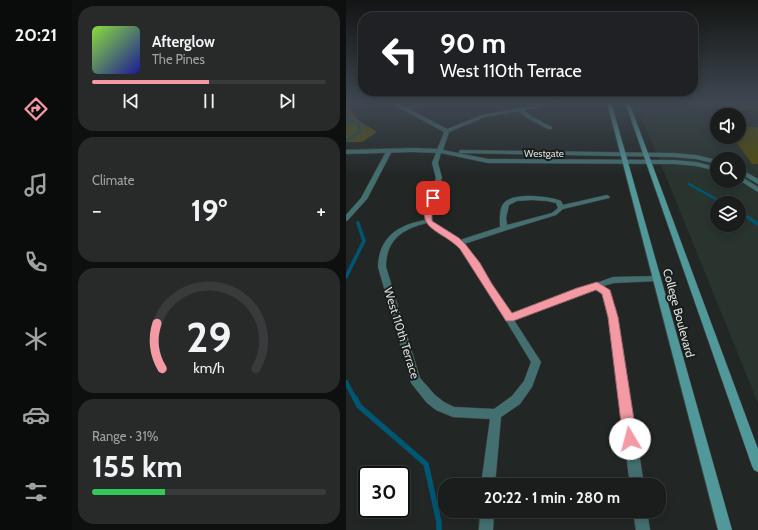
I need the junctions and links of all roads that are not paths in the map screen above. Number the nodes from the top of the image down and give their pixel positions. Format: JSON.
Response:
{"nodes":[{"id":1,"x":439,"y":127,"type":"edge"},
{"id":2,"x":457,"y":127,"type":"edge"},
{"id":3,"x":616,"y":127,"type":"edge"},
{"id":4,"x":636,"y":127,"type":"edge"},
{"id":5,"x":447,"y":131,"type":"junction"},
{"id":6,"x":389,"y":151,"type":"junction"},
{"id":7,"x":440,"y":151,"type":"junction"},
{"id":8,"x":346,"y":152,"type":"edge"},
{"id":9,"x":625,"y":158,"type":"junction"},
{"id":10,"x":648,"y":158,"type":"junction"},
{"id":11,"x":710,"y":161,"type":"edge"},
{"id":12,"x":710,"y":168,"type":"edge"},
{"id":13,"x":746,"y":174,"type":"edge"},
{"id":14,"x":746,"y":182,"type":"edge"},
{"id":15,"x":758,"y":182,"type":"edge"},
{"id":16,"x":758,"y":190,"type":"edge"},
{"id":17,"x":607,"y":197,"type":"dead end"},
{"id":18,"x":561,"y":208,"type":"junction"},
{"id":19,"x":346,"y":219,"type":"edge"},
{"id":20,"x":428,"y":221,"type":"junction"},
{"id":21,"x":504,"y":228,"type":"junction"},
{"id":22,"x":459,"y":243,"type":"junction"},
{"id":23,"x":657,"y":278,"type":"junction"},
{"id":24,"x":597,"y":286,"type":"junction"},
{"id":25,"x":509,"y":318,"type":"junction"},
{"id":26,"x":496,"y":414,"type":"junction"},
{"id":27,"x":758,"y":466,"type":"edge"},
{"id":28,"x":489,"y":478,"type":"edge"},
{"id":29,"x":635,"y":478,"type":"edge"},
{"id":30,"x":487,"y":518,"type":"edge"},
{"id":31,"x":641,"y":518,"type":"edge"},
{"id":32,"x":486,"y":530,"type":"edge"},
{"id":33,"x":643,"y":530,"type":"edge"},
{"id":34,"x":725,"y":530,"type":"edge"}],
"edges":[{"from":1,"to":5,"type":"street"},
{"from":2,"to":5,"type":"street"},
{"from":3,"to":9,"type":"main road","name":"College Boulevard"},
{"from":4,"to":10,"type":"main road","name":"College Boulevard"},
{"from":5,"to":7,"type":"street"},
{"from":6,"to":7,"type":"street"},
{"from":6,"to":8,"type":"street"},
{"from":6,"to":19,"type":"street"},
{"from":7,"to":9,"type":"street"},
{"from":7,"to":9,"type":"street","name":"Westgate"},
{"from":7,"to":20,"type":"street"},
{"from":9,"to":10,"type":"street","name":"Westgate"},
{"from":9,"to":23,"type":"main road","name":"College Boulevard"},
{"from":10,"to":11,"type":"street"},
{"from":10,"to":12,"type":"street"},
{"from":10,"to":27,"type":"main road","name":"College Boulevard"},
{"from":13,"to":15,"type":"street"},
{"from":14,"to":16,"type":"street"},
{"from":17,"to":18,"type":"street"},
{"from":18,"to":21,"type":"street"},
{"from":18,"to":21,"type":"street"},
{"from":20,"to":22,"type":"street"},
{"from":20,"to":26,"type":"street","name":"West 110th Terrace"},
{"from":21,"to":22,"type":"street"},
{"from":22,"to":25,"type":"street"},
{"from":23,"to":24,"type":"street"},
{"from":23,"to":34,"type":"main road","name":"College Boulevard"},
{"from":24,"to":25,"type":"street"},
{"from":24,"to":29,"type":"street"},
{"from":25,"to":26,"type":"street"},
{"from":26,"to":28,"type":"street"},
{"from":30,"to":32,"type":"street"},
{"from":31,"to":33,"type":"street"}]}
